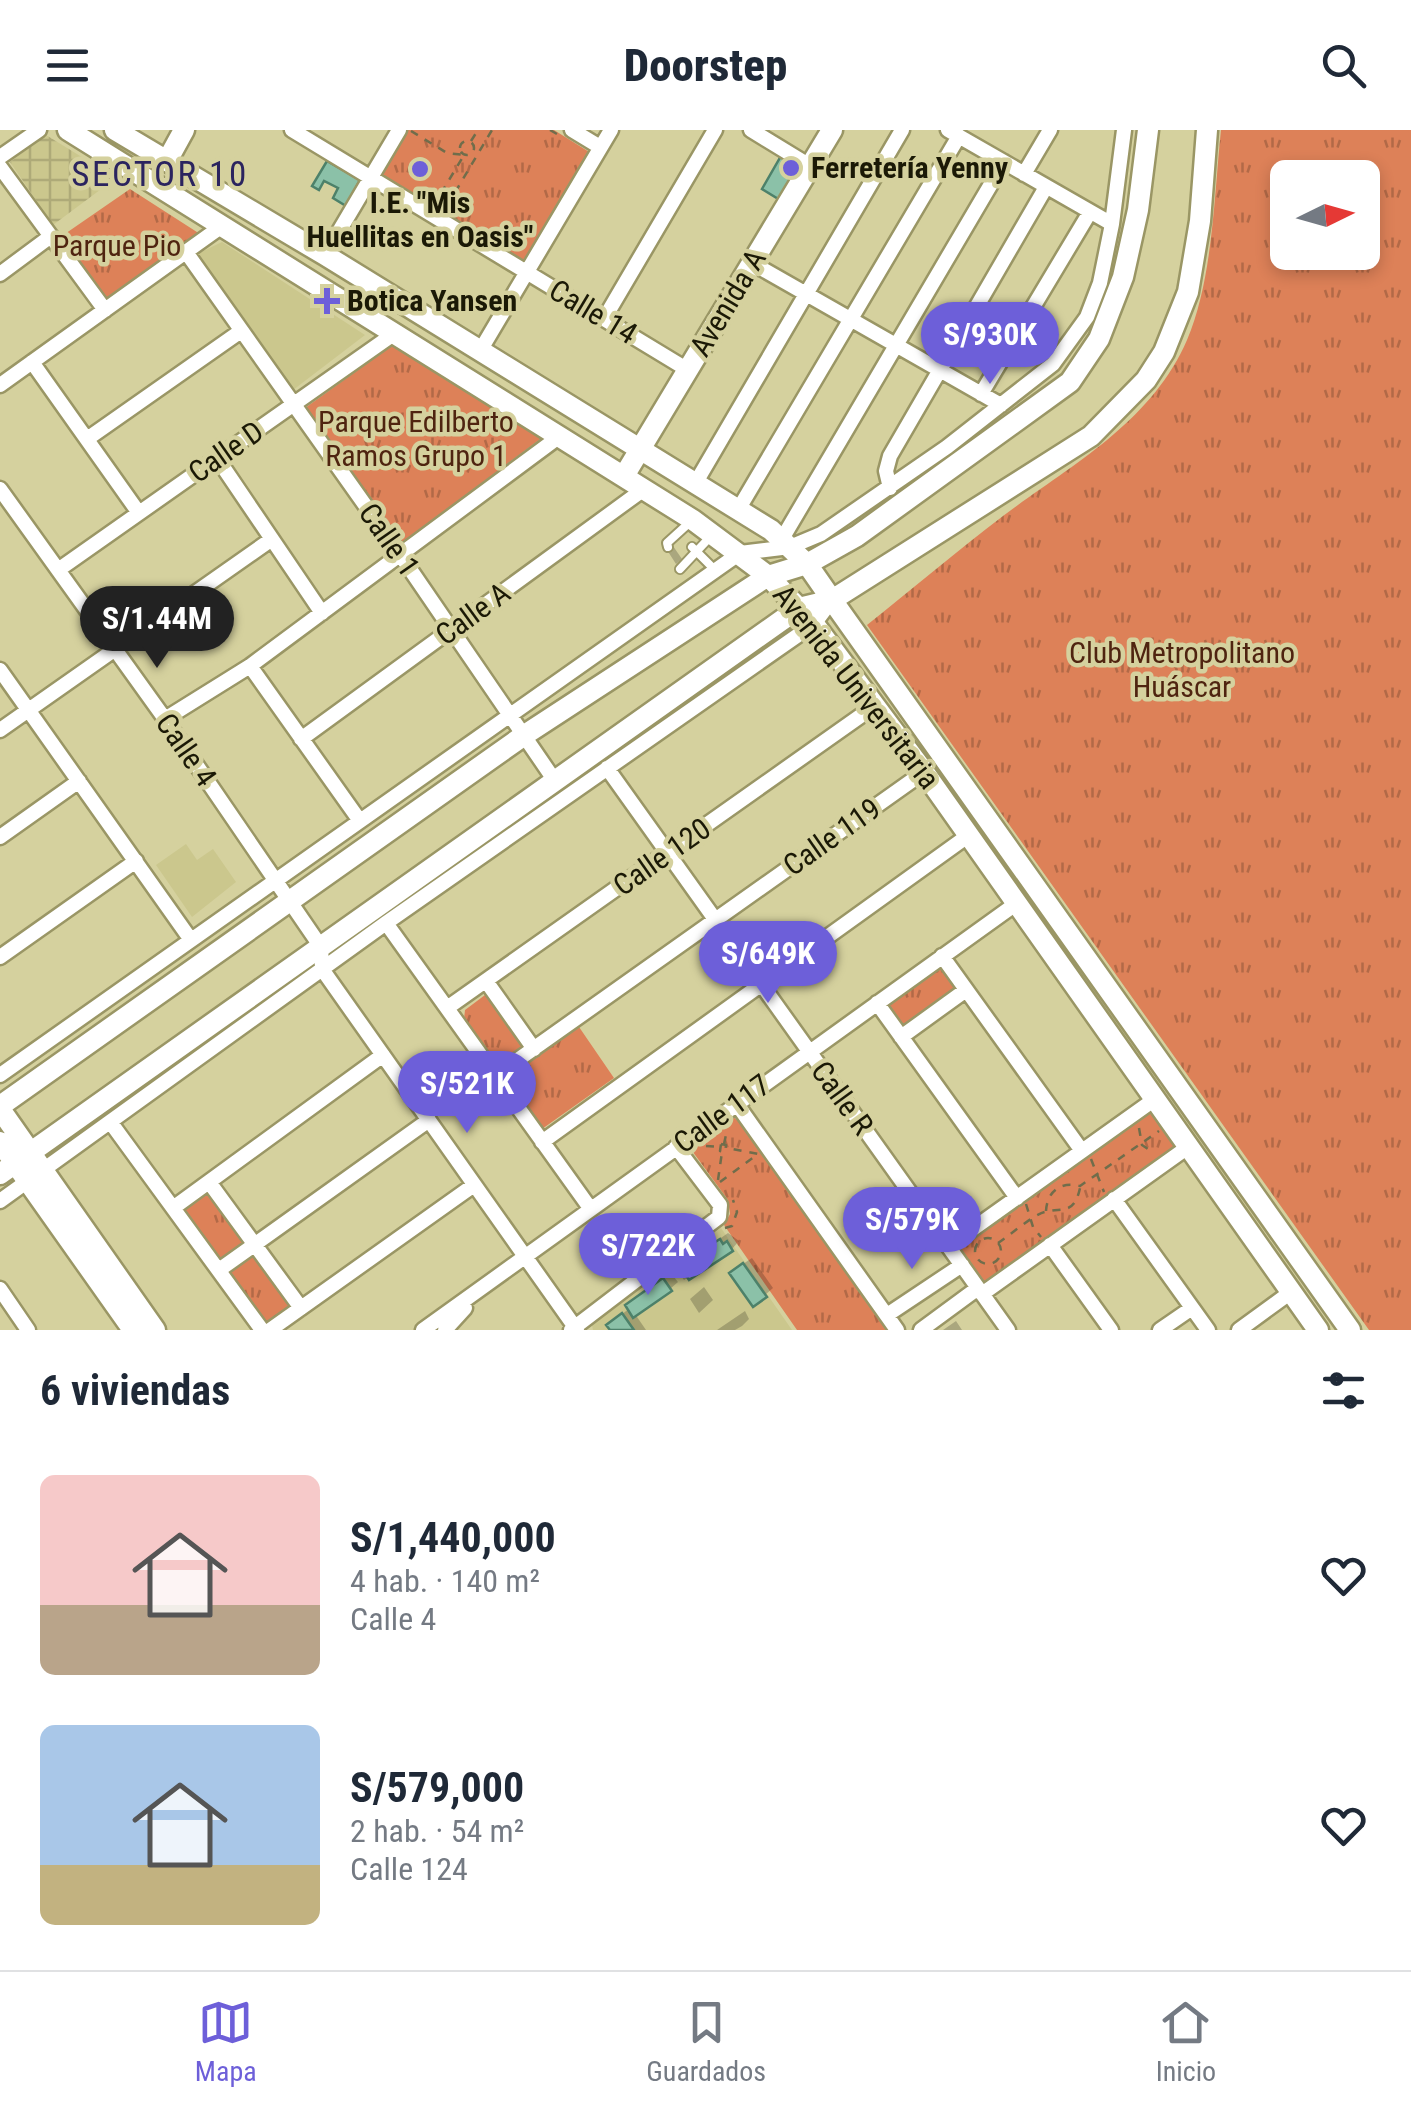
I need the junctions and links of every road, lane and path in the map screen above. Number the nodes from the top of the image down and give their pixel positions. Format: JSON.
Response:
{"nodes":[{"id":1,"x":39,"y":130,"type":"edge"},
{"id":2,"x":68,"y":130,"type":"edge"},
{"id":3,"x":115,"y":130,"type":"edge"},
{"id":4,"x":184,"y":130,"type":"edge"},
{"id":5,"x":294,"y":130,"type":"edge"},
{"id":6,"x":399,"y":130,"type":"edge"},
{"id":7,"x":410,"y":130,"type":"edge"},
{"id":8,"x":478,"y":130,"type":"edge"},
{"id":9,"x":492,"y":130,"type":"edge"},
{"id":10,"x":572,"y":130,"type":"edge"},
{"id":11,"x":610,"y":130,"type":"edge"},
{"id":12,"x":715,"y":130,"type":"edge"},
{"id":13,"x":751,"y":130,"type":"edge"},
{"id":14,"x":832,"y":130,"type":"edge"},
{"id":15,"x":902,"y":130,"type":"edge"},
{"id":16,"x":1050,"y":130,"type":"edge"},
{"id":17,"x":1124,"y":130,"type":"edge"},
{"id":18,"x":1148,"y":130,"type":"edge"},
{"id":19,"x":1207,"y":130,"type":"edge"},
{"id":20,"x":964,"y":135,"type":"edge"},
{"id":21,"x":470,"y":142,"type":"junction"},
{"id":22,"x":600,"y":146,"type":"junction"},
{"id":23,"x":464,"y":155,"type":"junction"},
{"id":24,"x":0,"y":158,"type":"edge"},
{"id":25,"x":167,"y":161,"type":"junction"},
{"id":26,"x":1004,"y":162,"type":"junction"},
{"id":27,"x":810,"y":166,"type":"junction"},
{"id":28,"x":0,"y":167,"type":"edge"},
{"id":29,"x":1024,"y":174,"type":"junction"},
{"id":30,"x":371,"y":178,"type":"junction"},
{"id":31,"x":1046,"y":187,"type":"junction"},
{"id":32,"x":1090,"y":212,"type":"junction"},
{"id":33,"x":434,"y":216,"type":"junction"},
{"id":34,"x":1112,"y":224,"type":"junction"},
{"id":35,"x":222,"y":226,"type":"junction"},
{"id":36,"x":51,"y":236,"type":"junction"},
{"id":37,"x":186,"y":252,"type":"junction"},
{"id":38,"x":325,"y":255,"type":"junction"},
{"id":39,"x":752,"y":263,"type":"junction"},
{"id":40,"x":527,"y":272,"type":"junction"},
{"id":41,"x":0,"y":274,"type":"edge"},
{"id":42,"x":806,"y":294,"type":"junction"},
{"id":43,"x":105,"y":310,"type":"junction"},
{"id":44,"x":604,"y":318,"type":"junction"},
{"id":45,"x":851,"y":320,"type":"junction"},
{"id":46,"x":241,"y":331,"type":"junction"},
{"id":47,"x":394,"y":333,"type":"junction"},
{"id":48,"x":898,"y":346,"type":"junction"},
{"id":49,"x":480,"y":351,"type":"junction"},
{"id":50,"x":32,"y":362,"type":"junction"},
{"id":51,"x":688,"y":370,"type":"junction"},
{"id":52,"x":939,"y":370,"type":"junction"},
{"id":53,"x":0,"y":385,"type":"edge"},
{"id":54,"x":981,"y":394,"type":"junction"},
{"id":55,"x":292,"y":405,"type":"junction"},
{"id":56,"x":1001,"y":406,"type":"junction"},
{"id":57,"x":560,"y":436,"type":"junction"},
{"id":58,"x":87,"y":439,"type":"junction"},
{"id":59,"x":640,"y":450,"type":"junction"},
{"id":60,"x":216,"y":458,"type":"junction"},
{"id":61,"x":624,"y":476,"type":"junction"},
{"id":62,"x":696,"y":484,"type":"junction"},
{"id":63,"x":0,"y":488,"type":"edge"},
{"id":64,"x":890,"y":488,"type":"junction"},
{"id":65,"x":644,"y":489,"type":"junction"},
{"id":66,"x":738,"y":510,"type":"junction"},
{"id":67,"x":140,"y":513,"type":"junction"},
{"id":68,"x":685,"y":531,"type":"junction"},
{"id":69,"x":713,"y":534,"type":"junction"},
{"id":70,"x":272,"y":539,"type":"junction"},
{"id":71,"x":786,"y":543,"type":"junction"},
{"id":72,"x":668,"y":547,"type":"dead end"},
{"id":73,"x":694,"y":549,"type":"junction"},
{"id":74,"x":399,"y":553,"type":"junction"},
{"id":75,"x":740,"y":553,"type":"junction"},
{"id":76,"x":806,"y":564,"type":"junction"},
{"id":77,"x":58,"y":570,"type":"junction"},
{"id":78,"x":716,"y":572,"type":"junction"},
{"id":79,"x":768,"y":576,"type":"junction"},
{"id":80,"x":694,"y":587,"type":"junction"},
{"id":81,"x":832,"y":600,"type":"junction"},
{"id":82,"x":800,"y":608,"type":"junction"},
{"id":83,"x":322,"y":613,"type":"junction"},
{"id":84,"x":814,"y":624,"type":"junction"},
{"id":85,"x":450,"y":630,"type":"junction"},
{"id":86,"x":114,"y":650,"type":"junction"},
{"id":87,"x":250,"y":666,"type":"junction"},
{"id":88,"x":0,"y":670,"type":"edge"},
{"id":89,"x":876,"y":705,"type":"junction"},
{"id":90,"x":28,"y":710,"type":"junction"},
{"id":91,"x":509,"y":716,"type":"junction"},
{"id":92,"x":165,"y":719,"type":"junction"},
{"id":93,"x":0,"y":730,"type":"edge"},
{"id":94,"x":523,"y":736,"type":"junction"},
{"id":95,"x":301,"y":738,"type":"junction"},
{"id":96,"x":607,"y":768,"type":"junction"},
{"id":97,"x":924,"y":772,"type":"junction"},
{"id":98,"x":79,"y":781,"type":"junction"},
{"id":99,"x":555,"y":781,"type":"junction"},
{"id":100,"x":360,"y":821,"type":"junction"},
{"id":101,"x":969,"y":835,"type":"junction"},
{"id":102,"x":0,"y":836,"type":"edge"},
{"id":103,"x":668,"y":853,"type":"junction"},
{"id":104,"x":136,"y":861,"type":"junction"},
{"id":105,"x":275,"y":881,"type":"junction"},
{"id":106,"x":289,"y":902,"type":"junction"},
{"id":107,"x":1017,"y":902,"type":"junction"},
{"id":108,"x":715,"y":920,"type":"junction"},
{"id":109,"x":386,"y":923,"type":"junction"},
{"id":110,"x":191,"y":940,"type":"junction"},
{"id":111,"x":321,"y":947,"type":"junction"},
{"id":112,"x":942,"y":956,"type":"junction"},
{"id":113,"x":0,"y":957,"type":"edge"},
{"id":114,"x":322,"y":968,"type":"junction"},
{"id":115,"x":486,"y":981,"type":"junction"},
{"id":116,"x":761,"y":984,"type":"junction"},
{"id":117,"x":966,"y":990,"type":"junction"},
{"id":118,"x":877,"y":1002,"type":"junction"},
{"id":119,"x":447,"y":1008,"type":"junction"},
{"id":120,"x":902,"y":1037,"type":"junction"},
{"id":121,"x":534,"y":1049,"type":"junction"},
{"id":122,"x":809,"y":1051,"type":"junction"},
{"id":123,"x":383,"y":1055,"type":"junction"},
{"id":124,"x":0,"y":1074,"type":"edge"},
{"id":125,"x":496,"y":1076,"type":"junction"},
{"id":126,"x":1156,"y":1099,"type":"junction"},
{"id":127,"x":736,"y":1104,"type":"junction"},
{"id":128,"x":0,"y":1108,"type":"edge"},
{"id":129,"x":428,"y":1120,"type":"junction"},
{"id":130,"x":110,"y":1123,"type":"junction"},
{"id":131,"x":1128,"y":1131,"type":"dead end"},
{"id":132,"x":1166,"y":1138,"type":"dead end"},
{"id":133,"x":0,"y":1142,"type":"edge"},
{"id":134,"x":542,"y":1142,"type":"junction"},
{"id":135,"x":1141,"y":1143,"type":"junction"},
{"id":136,"x":676,"y":1147,"type":"junction"},
{"id":137,"x":1188,"y":1147,"type":"junction"},
{"id":138,"x":1082,"y":1151,"type":"junction"},
{"id":139,"x":1148,"y":1164,"type":"dead end"},
{"id":140,"x":23,"y":1168,"type":"edge"},
{"id":141,"x":709,"y":1168,"type":"dead end"},
{"id":142,"x":1096,"y":1174,"type":"junction"},
{"id":143,"x":1058,"y":1181,"type":"dead end"},
{"id":144,"x":209,"y":1182,"type":"junction"},
{"id":145,"x":719,"y":1182,"type":"junction"},
{"id":146,"x":474,"y":1185,"type":"junction"},
{"id":147,"x":1080,"y":1186,"type":"junction"},
{"id":148,"x":1042,"y":1192,"type":"dead end"},
{"id":149,"x":1017,"y":1198,"type":"junction"},
{"id":150,"x":1114,"y":1199,"type":"junction"},
{"id":151,"x":0,"y":1201,"type":"edge"},
{"id":152,"x":173,"y":1208,"type":"junction"},
{"id":153,"x":590,"y":1208,"type":"junction"},
{"id":154,"x":1046,"y":1211,"type":"junction"},
{"id":155,"x":718,"y":1216,"type":"junction"},
{"id":156,"x":1031,"y":1222,"type":"junction"},
{"id":157,"x":994,"y":1227,"type":"dead end"},
{"id":158,"x":978,"y":1238,"type":"dead end"},
{"id":159,"x":998,"y":1243,"type":"junction"},
{"id":160,"x":255,"y":1245,"type":"junction"},
{"id":161,"x":1050,"y":1245,"type":"junction"},
{"id":162,"x":948,"y":1246,"type":"junction"},
{"id":163,"x":524,"y":1255,"type":"junction"},
{"id":164,"x":962,"y":1265,"type":"junction"},
{"id":165,"x":219,"y":1270,"type":"junction"},
{"id":166,"x":0,"y":1289,"type":"edge"},
{"id":167,"x":480,"y":1290,"type":"junction"},
{"id":168,"x":980,"y":1291,"type":"junction"},
{"id":169,"x":1291,"y":1292,"type":"junction"},
{"id":170,"x":301,"y":1308,"type":"junction"},
{"id":171,"x":1192,"y":1308,"type":"junction"},
{"id":172,"x":886,"y":1315,"type":"junction"},
{"id":173,"x":24,"y":1325,"type":"edge"},
{"id":174,"x":574,"y":1329,"type":"edge"},
{"id":175,"x":7,"y":1330,"type":"edge"},
{"id":176,"x":132,"y":1330,"type":"edge"},
{"id":177,"x":156,"y":1330,"type":"edge"},
{"id":178,"x":262,"y":1330,"type":"edge"},
{"id":179,"x":270,"y":1330,"type":"edge"},
{"id":180,"x":423,"y":1330,"type":"edge"},
{"id":181,"x":445,"y":1330,"type":"edge"},
{"id":182,"x":898,"y":1330,"type":"edge"},
{"id":183,"x":921,"y":1330,"type":"edge"},
{"id":184,"x":1008,"y":1330,"type":"edge"},
{"id":185,"x":1111,"y":1330,"type":"edge"},
{"id":186,"x":1160,"y":1330,"type":"edge"},
{"id":187,"x":1208,"y":1330,"type":"edge"},
{"id":188,"x":1239,"y":1330,"type":"edge"},
{"id":189,"x":1318,"y":1330,"type":"edge"},
{"id":190,"x":1350,"y":1330,"type":"edge"}],
"edges":[{"from":1,"to":24,"type":"street"},
{"from":2,"to":35,"type":"street","name":"Avenida Universitaria"},
{"from":3,"to":25,"type":"street","name":"Avenida Universitaria"},
{"from":4,"to":25,"type":"street"},
{"from":5,"to":30,"type":"street","name":"Calle 14"},
{"from":6,"to":30,"type":"street"},
{"from":7,"to":23,"type":"path"},
{"from":8,"to":21,"type":"path"},
{"from":9,"to":33,"type":"path"},
{"from":10,"to":22,"type":"street"},
{"from":11,"to":22,"type":"street"},
{"from":12,"to":44,"type":"street"},
{"from":13,"to":27,"type":"street"},
{"from":14,"to":27,"type":"street","name":"Avenida A"},
{"from":15,"to":42,"type":"street"},
{"from":16,"to":29,"type":"street"},
{"from":17,"to":34,"type":"street"},
{"from":18,"to":76,"type":"street"},
{"from":19,"to":81,"type":"street"},
{"from":20,"to":26,"type":"street"},
{"from":20,"to":45,"type":"street"},
{"from":21,"to":23,"type":"path"},
{"from":21,"to":23,"type":"path"},
{"from":22,"to":40,"type":"street"},
{"from":23,"to":33,"type":"path"},
{"from":25,"to":38,"type":"street","name":"Avenida Universitaria"},
{"from":26,"to":29,"type":"street"},
{"from":26,"to":48,"type":"street"},
{"from":27,"to":39,"type":"street","name":"Avenida A"},
{"from":28,"to":36,"type":"street"},
{"from":29,"to":31,"type":"street"},
{"from":30,"to":33,"type":"street","name":"Calle 14"},
{"from":30,"to":38,"type":"street"},
{"from":31,"to":32,"type":"street"},
{"from":31,"to":52,"type":"street"},
{"from":32,"to":34,"type":"street"},
{"from":32,"to":54,"type":"street"},
{"from":33,"to":40,"type":"street","name":"Calle 14"},
{"from":34,"to":56,"type":"street"},
{"from":35,"to":37,"type":"street"},
{"from":35,"to":47,"type":"street","name":"Avenida Universitaria"},
{"from":36,"to":41,"type":"street"},
{"from":36,"to":43,"type":"street"},
{"from":37,"to":43,"type":"street"},
{"from":37,"to":46,"type":"street","name":"Calle 1"},
{"from":38,"to":49,"type":"street","name":"Avenida Universitaria"},
{"from":39,"to":42,"type":"street"},
{"from":39,"to":51,"type":"street","name":"Avenida A"},
{"from":40,"to":44,"type":"street","name":"Calle 14"},
{"from":40,"to":49,"type":"street"},
{"from":42,"to":45,"type":"street"},
{"from":42,"to":62,"type":"street"},
{"from":43,"to":50,"type":"street"},
{"from":44,"to":51,"type":"street","name":"Calle 14"},
{"from":45,"to":48,"type":"street"},
{"from":45,"to":66,"type":"street"},
{"from":46,"to":55,"type":"street","name":"Calle 1"},
{"from":46,"to":58,"type":"street"},
{"from":47,"to":55,"type":"street","name":"Calle D"},
{"from":47,"to":57,"type":"street","name":"Avenida Universitaria"},
{"from":48,"to":52,"type":"street"},
{"from":48,"to":71,"type":"street"},
{"from":49,"to":59,"type":"street","name":"Avenida Universitaria"},
{"from":50,"to":53,"type":"street"},
{"from":50,"to":58,"type":"street"},
{"from":51,"to":59,"type":"street","name":"Avenida A"},
{"from":52,"to":54,"type":"street"},
{"from":52,"to":64,"type":"street"},
{"from":54,"to":56,"type":"street"},
{"from":55,"to":60,"type":"street","name":"Calle D"},
{"from":55,"to":74,"type":"street","name":"Calle 1"},
{"from":56,"to":64,"type":"street"},
{"from":57,"to":61,"type":"street","name":"Avenida Universitaria"},
{"from":57,"to":74,"type":"street"},
{"from":58,"to":67,"type":"street"},
{"from":59,"to":61,"type":"street","name":"Avenida A"},
{"from":59,"to":62,"type":"street","name":"Avenida Universitaria"},
{"from":60,"to":67,"type":"street","name":"Calle D"},
{"from":60,"to":70,"type":"street"},
{"from":61,"to":65,"type":"street","name":"Avenida Universitaria"},
{"from":62,"to":66,"type":"street","name":"Avenida Universitaria"},
{"from":63,"to":77,"type":"street","name":"Calle 4"},
{"from":64,"to":71,"type":"street"},
{"from":65,"to":68,"type":"street","name":"Avenida Universitaria"},
{"from":65,"to":85,"type":"street","name":"Calle A"},
{"from":66,"to":71,"type":"street","name":"Avenida Universitaria"},
{"from":67,"to":77,"type":"street","name":"Calle D"},
{"from":68,"to":69,"type":"street","name":"Avenida Universitaria"},
{"from":68,"to":72,"type":"lane"},
{"from":69,"to":73,"type":"lane"},
{"from":69,"to":75,"type":"street","name":"Avenida Universitaria"},
{"from":70,"to":83,"type":"street"},
{"from":70,"to":86,"type":"street"},
{"from":71,"to":75,"type":"street"},
{"from":71,"to":76,"type":"street","name":"Avenida Universitaria"},
{"from":73,"to":78,"type":"lane"},
{"from":73,"to":80,"type":"lane"},
{"from":74,"to":83,"type":"street"},
{"from":74,"to":85,"type":"street","name":"Calle 1"},
{"from":75,"to":78,"type":"street"},
{"from":75,"to":79,"type":"street","name":"Avenida Universitaria"},
{"from":76,"to":79,"type":"street"},
{"from":76,"to":81,"type":"street","name":"Avenida Universitaria"},
{"from":77,"to":86,"type":"street","name":"Calle 4"},
{"from":78,"to":80,"type":"street"},
{"from":79,"to":82,"type":"street","name":"Avenida Universitaria"},
{"from":79,"to":94,"type":"street"},
{"from":80,"to":91,"type":"street"},
{"from":81,"to":82,"type":"street"},
{"from":81,"to":84,"type":"street"},
{"from":81,"to":190,"type":"street","name":"Avenida Universitaria"},
{"from":82,"to":84,"type":"street","name":"Avenida Universitaria"},
{"from":82,"to":99,"type":"street"},
{"from":83,"to":87,"type":"street"},
{"from":84,"to":89,"type":"street","name":"Avenida Universitaria"},
{"from":84,"to":96,"type":"street"},
{"from":85,"to":91,"type":"street","name":"Calle 1"},
{"from":85,"to":95,"type":"street","name":"Calle A"},
{"from":86,"to":90,"type":"street"},
{"from":86,"to":92,"type":"street","name":"Calle 4"},
{"from":87,"to":92,"type":"street"},
{"from":87,"to":95,"type":"street"},
{"from":88,"to":90,"type":"street"},
{"from":89,"to":97,"type":"street","name":"Avenida Universitaria"},
{"from":89,"to":103,"type":"street","name":"Calle 120"},
{"from":90,"to":93,"type":"street"},
{"from":90,"to":98,"type":"street"},
{"from":91,"to":94,"type":"street","name":"Calle 1"},
{"from":91,"to":100,"type":"street"},
{"from":92,"to":105,"type":"street","name":"Calle 4"},
{"from":94,"to":99,"type":"street","name":"Calle 1"},
{"from":94,"to":106,"type":"street"},
{"from":95,"to":100,"type":"street"},
{"from":96,"to":103,"type":"street","name":"Calle R"},
{"from":96,"to":109,"type":"street"},
{"from":97,"to":101,"type":"street","name":"Avenida Universitaria"},
{"from":97,"to":108,"type":"street","name":"Calle 119"},
{"from":98,"to":102,"type":"street"},
{"from":98,"to":104,"type":"street"},
{"from":99,"to":111,"type":"street"},
{"from":100,"to":105,"type":"street"},
{"from":101,"to":107,"type":"street","name":"Avenida Universitaria"},
{"from":101,"to":116,"type":"street"},
{"from":103,"to":108,"type":"street","name":"Calle R"},
{"from":103,"to":115,"type":"street","name":"Calle 120"},
{"from":104,"to":110,"type":"street"},
{"from":104,"to":113,"type":"street"},
{"from":105,"to":106,"type":"street","name":"Calle 4"},
{"from":105,"to":110,"type":"street"},
{"from":106,"to":111,"type":"street","name":"Calle 4"},
{"from":106,"to":128,"type":"street"},
{"from":107,"to":112,"type":"street","name":"Calle 117"},
{"from":107,"to":126,"type":"street","name":"Avenida Universitaria"},
{"from":108,"to":116,"type":"street","name":"Calle R"},
{"from":108,"to":121,"type":"street","name":"Calle 119"},
{"from":109,"to":114,"type":"street"},
{"from":109,"to":119,"type":"street"},
{"from":110,"to":124,"type":"street"},
{"from":111,"to":114,"type":"street"},
{"from":111,"to":140,"type":"street"},
{"from":112,"to":117,"type":"street"},
{"from":112,"to":118,"type":"street","name":"Calle 117"},
{"from":114,"to":123,"type":"street"},
{"from":114,"to":130,"type":"street"},
{"from":115,"to":119,"type":"street","name":"Calle 120"},
{"from":115,"to":121,"type":"street"},
{"from":116,"to":122,"type":"street","name":"Calle R"},
{"from":116,"to":134,"type":"street"},
{"from":117,"to":120,"type":"street"},
{"from":117,"to":138,"type":"street"},
{"from":118,"to":120,"type":"street"},
{"from":118,"to":122,"type":"street","name":"Calle 117"},
{"from":119,"to":125,"type":"street"},
{"from":120,"to":149,"type":"street"},
{"from":121,"to":125,"type":"street","name":"Calle 119"},
{"from":122,"to":127,"type":"street","name":"Calle 117"},
{"from":122,"to":162,"type":"street","name":"Calle R"},
{"from":123,"to":129,"type":"street"},
{"from":123,"to":144,"type":"street"},
{"from":125,"to":134,"type":"street"},
{"from":126,"to":137,"type":"street","name":"Avenida Universitaria"},
{"from":126,"to":138,"type":"street"},
{"from":127,"to":136,"type":"street","name":"Calle 117"},
{"from":127,"to":172,"type":"street"},
{"from":128,"to":140,"type":"street"},
{"from":129,"to":146,"type":"street"},
{"from":129,"to":160,"type":"street"},
{"from":130,"to":140,"type":"street"},
{"from":130,"to":152,"type":"street"},
{"from":131,"to":135,"type":"path"},
{"from":132,"to":135,"type":"path"},
{"from":133,"to":140,"type":"street"},
{"from":134,"to":153,"type":"street"},
{"from":135,"to":139,"type":"path"},
{"from":135,"to":142,"type":"path"},
{"from":136,"to":153,"type":"street","name":"Calle 117"},
{"from":136,"to":155,"type":"street"},
{"from":137,"to":150,"type":"street"},
{"from":137,"to":169,"type":"street","name":"Avenida Universitaria"},
{"from":138,"to":142,"type":"path"},
{"from":138,"to":149,"type":"street"},
{"from":140,"to":151,"type":"street"},
{"from":140,"to":176,"type":"street"},
{"from":140,"to":177,"type":"street"},
{"from":141,"to":145,"type":"path"},
{"from":142,"to":147,"type":"path"},
{"from":142,"to":150,"type":"path"},
{"from":143,"to":148,"type":"path"},
{"from":144,"to":152,"type":"street"},
{"from":144,"to":160,"type":"street"},
{"from":145,"to":145,"type":"path"},
{"from":145,"to":155,"type":"path"},
{"from":146,"to":163,"type":"street"},
{"from":146,"to":170,"type":"street"},
{"from":147,"to":154,"type":"path"},
{"from":147,"to":154,"type":"path"},
{"from":149,"to":156,"type":"path"},
{"from":149,"to":162,"type":"street"},
{"from":150,"to":161,"type":"street"},
{"from":150,"to":171,"type":"street"},
{"from":152,"to":165,"type":"street"},
{"from":153,"to":163,"type":"street","name":"Calle 117"},
{"from":154,"to":156,"type":"path"},
{"from":155,"to":174,"type":"street"},
{"from":156,"to":159,"type":"path"},
{"from":156,"to":161,"type":"path"},
{"from":157,"to":158,"type":"path"},
{"from":159,"to":159,"type":"path"},
{"from":160,"to":165,"type":"street"},
{"from":160,"to":170,"type":"street"},
{"from":161,"to":168,"type":"street"},
{"from":161,"to":185,"type":"street"},
{"from":162,"to":164,"type":"street","name":"Calle R"},
{"from":163,"to":167,"type":"street","name":"Calle 117"},
{"from":163,"to":174,"type":"street"},
{"from":164,"to":168,"type":"street","name":"Calle R"},
{"from":164,"to":172,"type":"street"},
{"from":165,"to":178,"type":"street"},
{"from":166,"to":173,"type":"street"},
{"from":167,"to":180,"type":"street"},
{"from":167,"to":181,"type":"street"},
{"from":168,"to":183,"type":"street"},
{"from":168,"to":184,"type":"street","name":"Calle R"},
{"from":169,"to":188,"type":"street"},
{"from":169,"to":189,"type":"street","name":"Avenida Universitaria"},
{"from":170,"to":179,"type":"street"},
{"from":171,"to":186,"type":"street"},
{"from":171,"to":187,"type":"street"},
{"from":172,"to":182,"type":"street"},
{"from":173,"to":175,"type":"street"}]}
